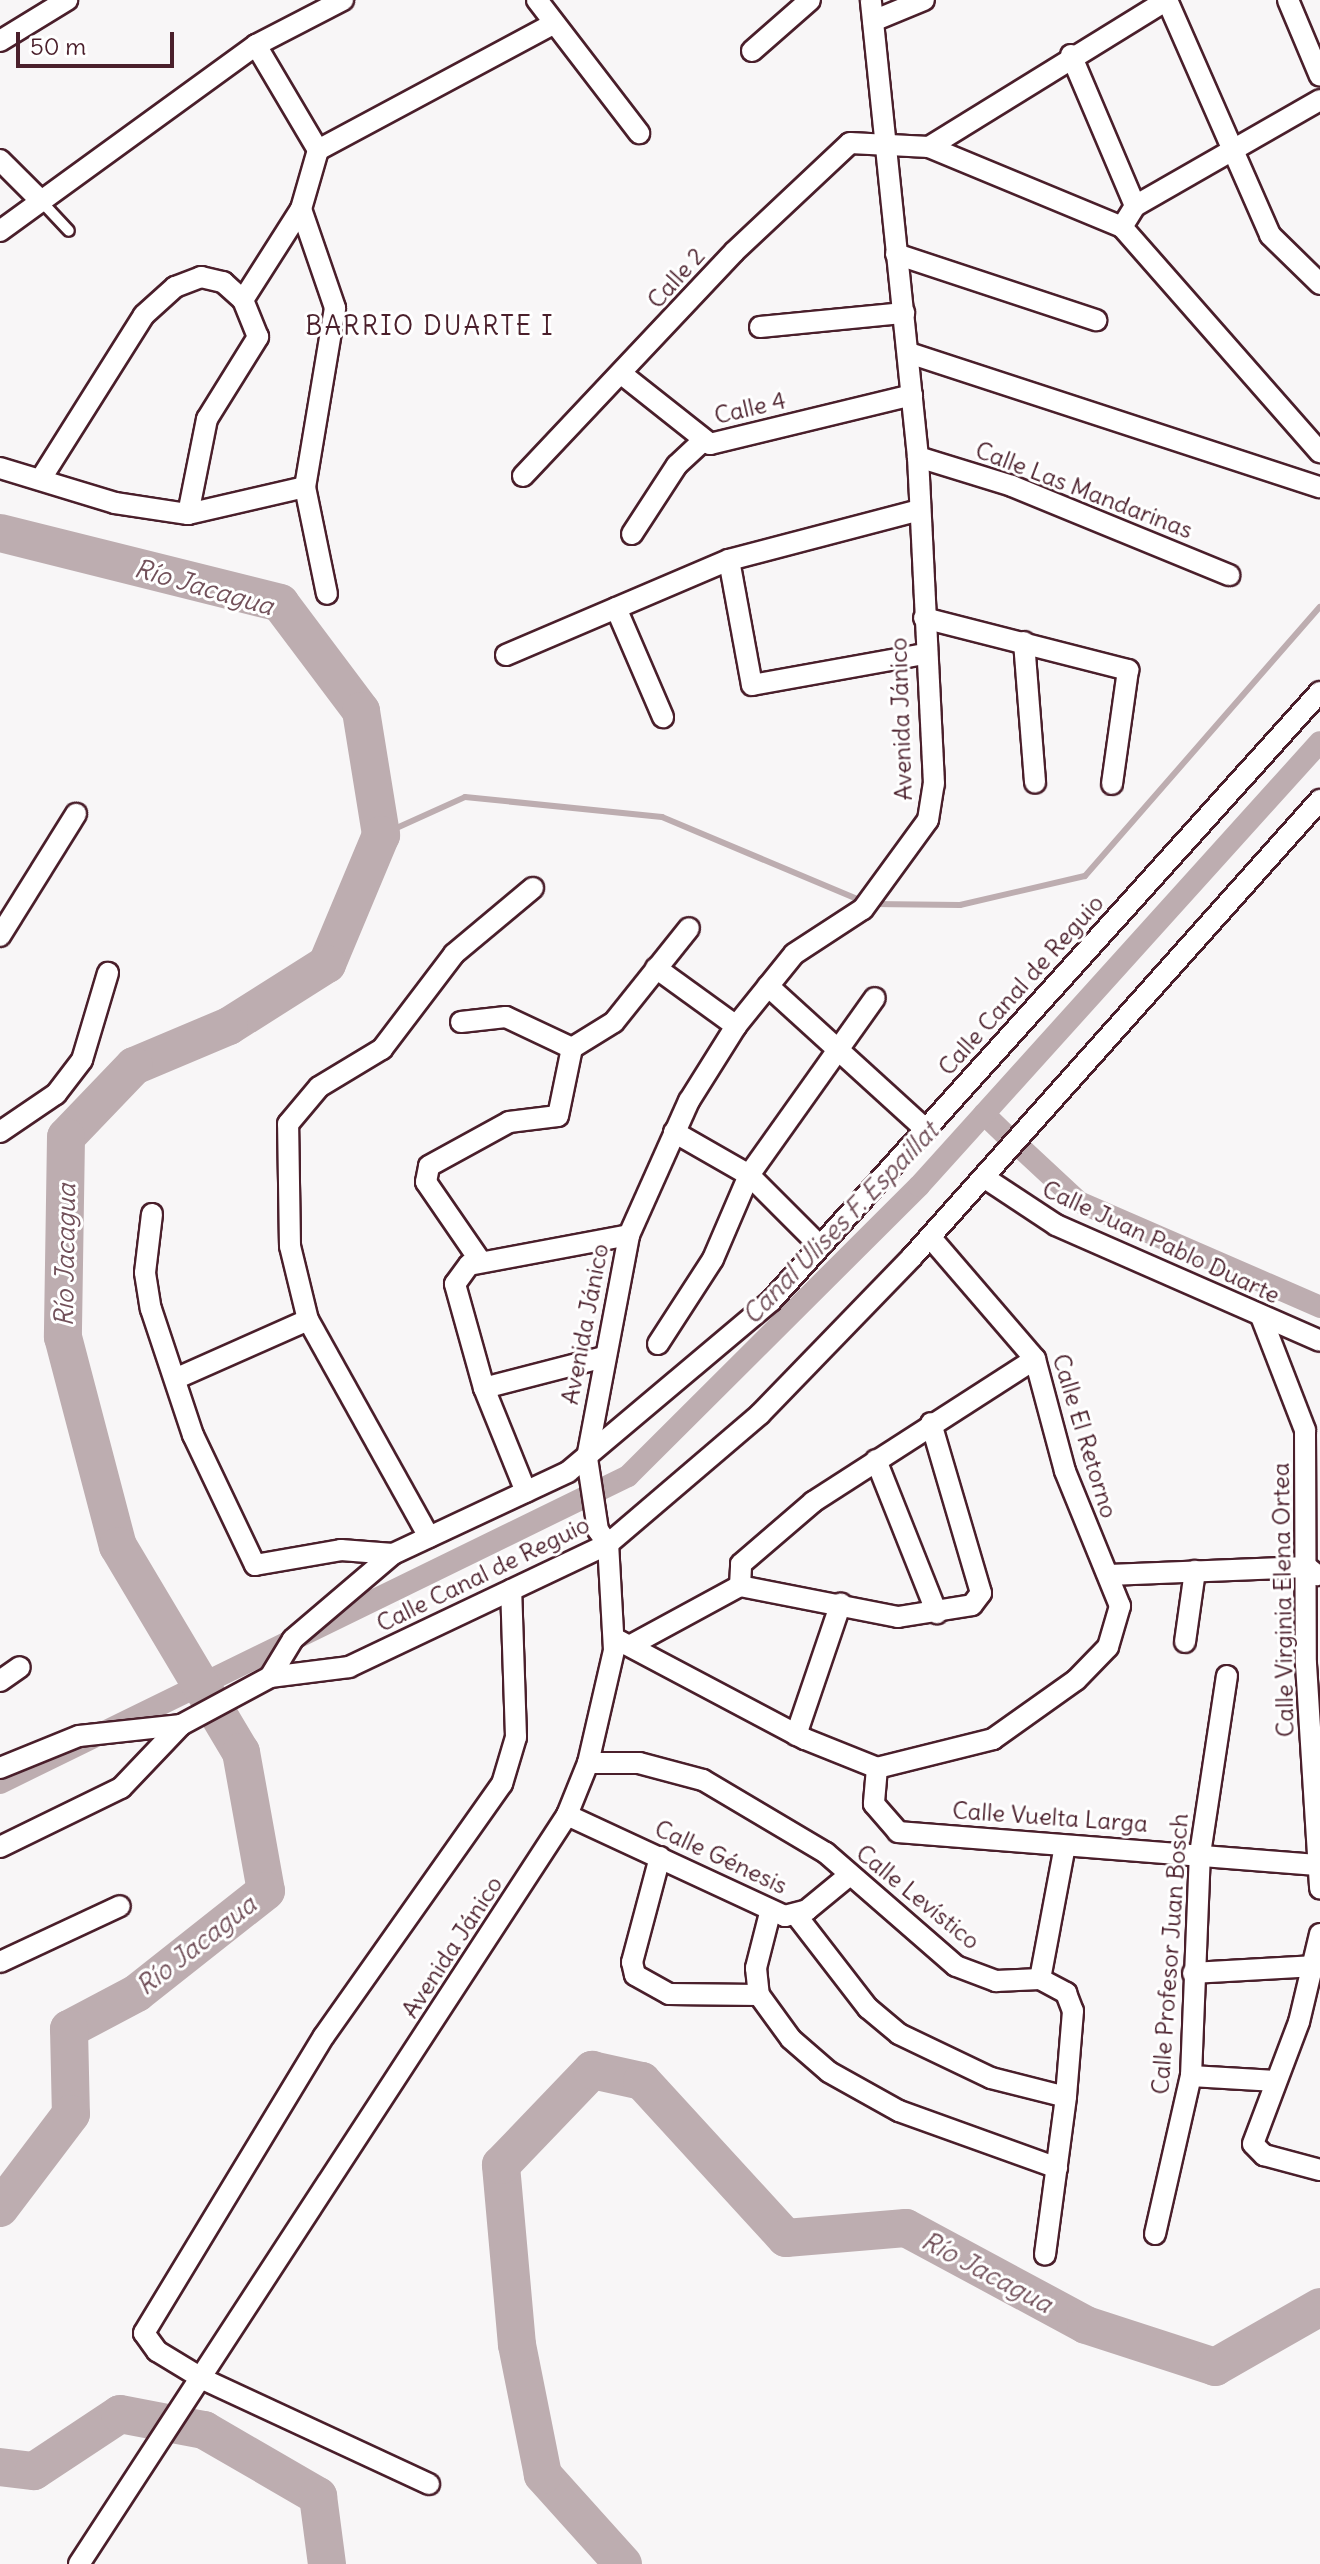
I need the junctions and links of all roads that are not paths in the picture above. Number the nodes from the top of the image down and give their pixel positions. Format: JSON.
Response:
{"nodes":[{"id":1,"x":67,"y":0,"type":"edge"},
{"id":2,"x":343,"y":0,"type":"edge"},
{"id":3,"x":537,"y":0,"type":"edge"},
{"id":4,"x":810,"y":0,"type":"edge"},
{"id":5,"x":871,"y":0,"type":"edge"},
{"id":6,"x":924,"y":0,"type":"edge"},
{"id":7,"x":1167,"y":0,"type":"edge"},
{"id":8,"x":1288,"y":0,"type":"edge"},
{"id":9,"x":873,"y":21,"type":"junction"},
{"id":10,"x":551,"y":25,"type":"junction"},
{"id":11,"x":0,"y":41,"type":"edge"},
{"id":12,"x":256,"y":45,"type":"junction"},
{"id":13,"x":752,"y":51,"type":"dead end"},
{"id":14,"x":1071,"y":55,"type":"junction"},
{"id":15,"x":1320,"y":76,"type":"edge"},
{"id":16,"x":1320,"y":100,"type":"edge"},
{"id":17,"x":639,"y":133,"type":"dead end"},
{"id":18,"x":882,"y":143,"type":"junction"},
{"id":19,"x":929,"y":147,"type":"junction"},
{"id":20,"x":1232,"y":147,"type":"junction"},
{"id":21,"x":318,"y":150,"type":"junction"},
{"id":22,"x":0,"y":160,"type":"edge"},
{"id":23,"x":38,"y":198,"type":"junction"},
{"id":24,"x":1135,"y":206,"type":"junction"},
{"id":25,"x":301,"y":209,"type":"junction"},
{"id":26,"x":1122,"y":227,"type":"junction"},
{"id":27,"x":0,"y":231,"type":"edge"},
{"id":28,"x":69,"y":231,"type":"dead end"},
{"id":29,"x":896,"y":254,"type":"junction"},
{"id":30,"x":1320,"y":284,"type":"edge"},
{"id":31,"x":243,"y":300,"type":"junction"},
{"id":32,"x":904,"y":313,"type":"junction"},
{"id":33,"x":1096,"y":320,"type":"dead end"},
{"id":34,"x":760,"y":327,"type":"dead end"},
{"id":35,"x":909,"y":353,"type":"junction"},
{"id":36,"x":623,"y":375,"type":"junction"},
{"id":37,"x":912,"y":395,"type":"junction"},
{"id":38,"x":702,"y":442,"type":"junction"},
{"id":39,"x":1320,"y":452,"type":"edge"},
{"id":40,"x":918,"y":457,"type":"junction"},
{"id":41,"x":0,"y":468,"type":"edge"},
{"id":42,"x":523,"y":476,"type":"dead end"},
{"id":43,"x":42,"y":477,"type":"junction"},
{"id":44,"x":305,"y":487,"type":"junction"},
{"id":45,"x":1320,"y":487,"type":"edge"},
{"id":46,"x":920,"y":510,"type":"junction"},
{"id":47,"x":188,"y":514,"type":"junction"},
{"id":48,"x":632,"y":534,"type":"dead end"},
{"id":49,"x":729,"y":560,"type":"junction"},
{"id":50,"x":1229,"y":575,"type":"dead end"},
{"id":51,"x":327,"y":594,"type":"dead end"},
{"id":52,"x":616,"y":608,"type":"junction"},
{"id":53,"x":924,"y":618,"type":"junction"},
{"id":54,"x":1024,"y":642,"type":"junction"},
{"id":55,"x":924,"y":654,"type":"junction"},
{"id":56,"x":506,"y":655,"type":"dead end"},
{"id":57,"x":1320,"y":692,"type":"edge"},
{"id":58,"x":663,"y":717,"type":"dead end"},
{"id":59,"x":1035,"y":783,"type":"dead end"},
{"id":60,"x":1112,"y":784,"type":"dead end"},
{"id":61,"x":1320,"y":800,"type":"edge"},
{"id":62,"x":76,"y":814,"type":"dead end"},
{"id":63,"x":533,"y":888,"type":"dead end"},
{"id":64,"x":689,"y":928,"type":"dead end"},
{"id":65,"x":0,"y":936,"type":"edge"},
{"id":66,"x":656,"y":968,"type":"junction"},
{"id":67,"x":108,"y":973,"type":"dead end"},
{"id":68,"x":768,"y":986,"type":"junction"},
{"id":69,"x":875,"y":998,"type":"dead end"},
{"id":70,"x":461,"y":1022,"type":"dead end"},
{"id":71,"x":736,"y":1026,"type":"junction"},
{"id":72,"x":572,"y":1048,"type":"junction"},
{"id":73,"x":836,"y":1048,"type":"junction"},
{"id":74,"x":926,"y":1130,"type":"junction"},
{"id":75,"x":0,"y":1132,"type":"edge"},
{"id":76,"x":674,"y":1132,"type":"junction"},
{"id":77,"x":749,"y":1175,"type":"junction"},
{"id":78,"x":985,"y":1178,"type":"junction"},
{"id":79,"x":152,"y":1214,"type":"dead end"},
{"id":80,"x":629,"y":1235,"type":"junction"},
{"id":81,"x":930,"y":1237,"type":"junction"},
{"id":82,"x":820,"y":1246,"type":"junction"},
{"id":83,"x":481,"y":1262,"type":"junction"},
{"id":84,"x":1262,"y":1319,"type":"junction"},
{"id":85,"x":308,"y":1320,"type":"junction"},
{"id":86,"x":1320,"y":1341,"type":"edge"},
{"id":87,"x":658,"y":1344,"type":"dead end"},
{"id":88,"x":604,"y":1357,"type":"junction"},
{"id":89,"x":1035,"y":1359,"type":"junction"},
{"id":90,"x":177,"y":1378,"type":"junction"},
{"id":91,"x":484,"y":1388,"type":"junction"},
{"id":92,"x":931,"y":1423,"type":"junction"},
{"id":93,"x":876,"y":1460,"type":"junction"},
{"id":94,"x":587,"y":1465,"type":"junction"},
{"id":95,"x":526,"y":1492,"type":"junction"},
{"id":96,"x":429,"y":1537,"type":"junction"},
{"id":97,"x":603,"y":1537,"type":"junction"},
{"id":98,"x":393,"y":1554,"type":"junction"},
{"id":99,"x":1195,"y":1571,"type":"junction"},
{"id":100,"x":1313,"y":1572,"type":"edge"},
{"id":101,"x":1109,"y":1575,"type":"junction"},
{"id":102,"x":740,"y":1586,"type":"junction"},
{"id":103,"x":511,"y":1590,"type":"junction"},
{"id":104,"x":841,"y":1603,"type":"junction"},
{"id":105,"x":937,"y":1613,"type":"junction"},
{"id":106,"x":624,"y":1641,"type":"junction"},
{"id":107,"x":1185,"y":1642,"type":"dead end"},
{"id":108,"x":20,"y":1667,"type":"dead end"},
{"id":109,"x":1227,"y":1676,"type":"dead end"},
{"id":110,"x":270,"y":1677,"type":"junction"},
{"id":111,"x":0,"y":1681,"type":"edge"},
{"id":112,"x":181,"y":1725,"type":"junction"},
{"id":113,"x":796,"y":1735,"type":"junction"},
{"id":114,"x":588,"y":1763,"type":"junction"},
{"id":115,"x":1316,"y":1766,"type":"edge"},
{"id":116,"x":0,"y":1768,"type":"edge"},
{"id":117,"x":877,"y":1768,"type":"junction"},
{"id":118,"x":567,"y":1815,"type":"junction"},
{"id":119,"x":1065,"y":1846,"type":"junction"},
{"id":120,"x":0,"y":1847,"type":"edge"},
{"id":121,"x":1200,"y":1854,"type":"junction"},
{"id":122,"x":660,"y":1857,"type":"junction"},
{"id":123,"x":1320,"y":1864,"type":"edge"},
{"id":124,"x":847,"y":1877,"type":"junction"},
{"id":125,"x":1320,"y":1889,"type":"edge"},
{"id":126,"x":120,"y":1906,"type":"dead end"},
{"id":127,"x":770,"y":1913,"type":"junction"},
{"id":128,"x":796,"y":1915,"type":"junction"},
{"id":129,"x":1320,"y":1934,"type":"edge"},
{"id":130,"x":0,"y":1962,"type":"edge"},
{"id":131,"x":1315,"y":1966,"type":"junction"},
{"id":132,"x":1193,"y":1973,"type":"junction"},
{"id":133,"x":1040,"y":1979,"type":"junction"},
{"id":134,"x":759,"y":1995,"type":"junction"},
{"id":135,"x":1191,"y":2076,"type":"junction"},
{"id":136,"x":1276,"y":2081,"type":"junction"},
{"id":137,"x":1066,"y":2097,"type":"junction"},
{"id":138,"x":1057,"y":2168,"type":"junction"},
{"id":139,"x":1320,"y":2170,"type":"edge"},
{"id":140,"x":1155,"y":2234,"type":"dead end"},
{"id":141,"x":1045,"y":2255,"type":"dead end"},
{"id":142,"x":199,"y":2385,"type":"junction"},
{"id":143,"x":429,"y":2484,"type":"dead end"},
{"id":144,"x":79,"y":2564,"type":"edge"}],
"edges":[{"from":1,"to":11,"type":"street"},
{"from":2,"to":12,"type":"street"},
{"from":3,"to":10,"type":"street"},
{"from":4,"to":13,"type":"street"},
{"from":5,"to":9,"type":"street","name":"Avenida Jánico"},
{"from":6,"to":9,"type":"street"},
{"from":7,"to":14,"type":"street"},
{"from":7,"to":20,"type":"street"},
{"from":8,"to":15,"type":"street"},
{"from":9,"to":18,"type":"street","name":"Avenida Jánico"},
{"from":10,"to":17,"type":"street"},
{"from":10,"to":21,"type":"street"},
{"from":12,"to":21,"type":"street"},
{"from":12,"to":23,"type":"street"},
{"from":14,"to":19,"type":"street"},
{"from":14,"to":24,"type":"street"},
{"from":16,"to":20,"type":"street"},
{"from":18,"to":19,"type":"street","name":"Calle 2"},
{"from":18,"to":29,"type":"street","name":"Avenida Jánico"},
{"from":18,"to":36,"type":"street","name":"Calle 2"},
{"from":19,"to":26,"type":"street","name":"Calle 2"},
{"from":20,"to":24,"type":"street"},
{"from":20,"to":30,"type":"street"},
{"from":21,"to":25,"type":"street"},
{"from":22,"to":23,"type":"street"},
{"from":23,"to":27,"type":"street"},
{"from":23,"to":28,"type":"lane"},
{"from":24,"to":26,"type":"street"},
{"from":25,"to":31,"type":"street"},
{"from":25,"to":44,"type":"street"},
{"from":26,"to":39,"type":"street"},
{"from":29,"to":32,"type":"street","name":"Avenida Jánico"},
{"from":29,"to":33,"type":"street"},
{"from":31,"to":43,"type":"street"},
{"from":31,"to":47,"type":"street"},
{"from":32,"to":34,"type":"street"},
{"from":32,"to":35,"type":"street","name":"Avenida Jánico"},
{"from":35,"to":37,"type":"street","name":"Avenida Jánico"},
{"from":35,"to":45,"type":"street"},
{"from":36,"to":38,"type":"street","name":"Calle 4"},
{"from":36,"to":42,"type":"street","name":"Calle 2"},
{"from":37,"to":38,"type":"street","name":"Calle 4"},
{"from":37,"to":40,"type":"street","name":"Avenida Jánico"},
{"from":38,"to":48,"type":"street"},
{"from":40,"to":46,"type":"street","name":"Avenida Jánico"},
{"from":40,"to":50,"type":"street","name":"Calle Las Mandarinas"},
{"from":41,"to":43,"type":"street"},
{"from":43,"to":47,"type":"street"},
{"from":44,"to":47,"type":"street"},
{"from":44,"to":51,"type":"street"},
{"from":46,"to":49,"type":"street"},
{"from":46,"to":53,"type":"street","name":"Avenida Jánico"},
{"from":49,"to":52,"type":"street"},
{"from":49,"to":55,"type":"street"},
{"from":52,"to":56,"type":"street"},
{"from":52,"to":58,"type":"street"},
{"from":53,"to":54,"type":"street"},
{"from":53,"to":55,"type":"street","name":"Avenida Jánico"},
{"from":54,"to":59,"type":"street"},
{"from":54,"to":60,"type":"street"},
{"from":55,"to":68,"type":"street","name":"Avenida Jánico"},
{"from":57,"to":74,"type":"street","name":"Calle Canal de Reguio"},
{"from":61,"to":78,"type":"street","name":"Calle Canal de Reguio"},
{"from":62,"to":65,"type":"street"},
{"from":63,"to":85,"type":"street"},
{"from":64,"to":66,"type":"street"},
{"from":66,"to":71,"type":"street"},
{"from":66,"to":72,"type":"street"},
{"from":67,"to":75,"type":"street"},
{"from":68,"to":71,"type":"street","name":"Avenida Jánico"},
{"from":68,"to":73,"type":"street"},
{"from":69,"to":73,"type":"street"},
{"from":70,"to":72,"type":"street"},
{"from":71,"to":76,"type":"street","name":"Avenida Jánico"},
{"from":72,"to":83,"type":"street"},
{"from":73,"to":74,"type":"street"},
{"from":73,"to":77,"type":"street"},
{"from":74,"to":82,"type":"street","name":"Calle Canal de Reguio"},
{"from":76,"to":77,"type":"street"},
{"from":76,"to":80,"type":"street","name":"Avenida Jánico"},
{"from":77,"to":82,"type":"street"},
{"from":77,"to":87,"type":"street"},
{"from":78,"to":81,"type":"street","name":"Calle Canal de Reguio"},
{"from":78,"to":84,"type":"street","name":"Calle Juan Pablo Duarte"},
{"from":79,"to":90,"type":"street"},
{"from":80,"to":83,"type":"street"},
{"from":80,"to":88,"type":"street","name":"Avenida Jánico"},
{"from":81,"to":89,"type":"street","name":"Calle El Retorno"},
{"from":81,"to":97,"type":"street","name":"Calle Canal de Reguio"},
{"from":82,"to":94,"type":"street","name":"Calle Canal de Reguio"},
{"from":83,"to":91,"type":"street"},
{"from":84,"to":86,"type":"street","name":"Calle Juan Pablo Duarte"},
{"from":84,"to":100,"type":"street","name":"Calle Virginia Elena Ortea"},
{"from":85,"to":90,"type":"street"},
{"from":85,"to":96,"type":"street"},
{"from":88,"to":91,"type":"street"},
{"from":88,"to":94,"type":"street","name":"Avenida Jánico"},
{"from":89,"to":92,"type":"street"},
{"from":89,"to":101,"type":"street","name":"Calle El Retorno"},
{"from":90,"to":98,"type":"street"},
{"from":91,"to":95,"type":"street"},
{"from":92,"to":93,"type":"street"},
{"from":92,"to":105,"type":"street"},
{"from":93,"to":102,"type":"street"},
{"from":93,"to":105,"type":"street"},
{"from":94,"to":95,"type":"street","name":"Calle Canal de Reguio"},
{"from":94,"to":97,"type":"street","name":"Avenida Jánico"},
{"from":95,"to":96,"type":"street","name":"Calle Canal de Reguio"},
{"from":96,"to":98,"type":"street","name":"Calle Canal de Reguio"},
{"from":97,"to":103,"type":"street","name":"Calle Canal de Reguio"},
{"from":97,"to":106,"type":"street","name":"Avenida Jánico"},
{"from":98,"to":110,"type":"street","name":"Calle Canal de Reguio"},
{"from":99,"to":100,"type":"street"},
{"from":99,"to":101,"type":"street"},
{"from":99,"to":107,"type":"street"},
{"from":100,"to":115,"type":"street","name":"Calle Virginia Elena Ortea"},
{"from":101,"to":117,"type":"street","name":"Calle El Retorno"},
{"from":102,"to":104,"type":"street"},
{"from":102,"to":106,"type":"street"},
{"from":103,"to":110,"type":"street","name":"Calle Canal de Reguio"},
{"from":103,"to":142,"type":"street"},
{"from":104,"to":105,"type":"street"},
{"from":104,"to":113,"type":"street"},
{"from":106,"to":113,"type":"street"},
{"from":106,"to":114,"type":"street","name":"Avenida Jánico"},
{"from":108,"to":111,"type":"street"},
{"from":109,"to":121,"type":"street","name":"Calle Profesor Juan Bosch"},
{"from":110,"to":112,"type":"street"},
{"from":112,"to":116,"type":"street"},
{"from":112,"to":120,"type":"street"},
{"from":113,"to":117,"type":"street"},
{"from":114,"to":118,"type":"street","name":"Avenida Jánico"},
{"from":114,"to":124,"type":"street","name":"Calle Levístico"},
{"from":115,"to":123,"type":"street","name":"Calle Virginia Elena Ortea"},
{"from":117,"to":119,"type":"street","name":"Calle Vuelta Larga"},
{"from":118,"to":122,"type":"street","name":"Calle Génesis"},
{"from":118,"to":142,"type":"street","name":"Avenida Jánico"},
{"from":119,"to":121,"type":"street","name":"Calle Vuelta Larga"},
{"from":119,"to":133,"type":"street"},
{"from":121,"to":123,"type":"street","name":"Calle Vuelta Larga"},
{"from":121,"to":132,"type":"street","name":"Calle Profesor Juan Bosch"},
{"from":122,"to":127,"type":"street","name":"Calle Génesis"},
{"from":122,"to":134,"type":"street"},
{"from":123,"to":125,"type":"street","name":"Calle Virginia Elena Ortea"},
{"from":124,"to":128,"type":"street","name":"Calle Génesis"},
{"from":124,"to":133,"type":"street","name":"Calle Levístico"},
{"from":126,"to":130,"type":"street"},
{"from":127,"to":128,"type":"street","name":"Calle Génesis"},
{"from":127,"to":134,"type":"street"},
{"from":128,"to":137,"type":"street"},
{"from":129,"to":131,"type":"street"},
{"from":131,"to":132,"type":"street"},
{"from":131,"to":136,"type":"street"},
{"from":132,"to":135,"type":"street","name":"Calle Profesor Juan Bosch"},
{"from":133,"to":137,"type":"street"},
{"from":134,"to":138,"type":"street"},
{"from":135,"to":136,"type":"street"},
{"from":135,"to":140,"type":"street","name":"Calle Profesor Juan Bosch"},
{"from":136,"to":139,"type":"street"},
{"from":137,"to":138,"type":"street"},
{"from":138,"to":141,"type":"street"},
{"from":142,"to":143,"type":"street"},
{"from":142,"to":144,"type":"street","name":"Avenida Jánico"}]}
